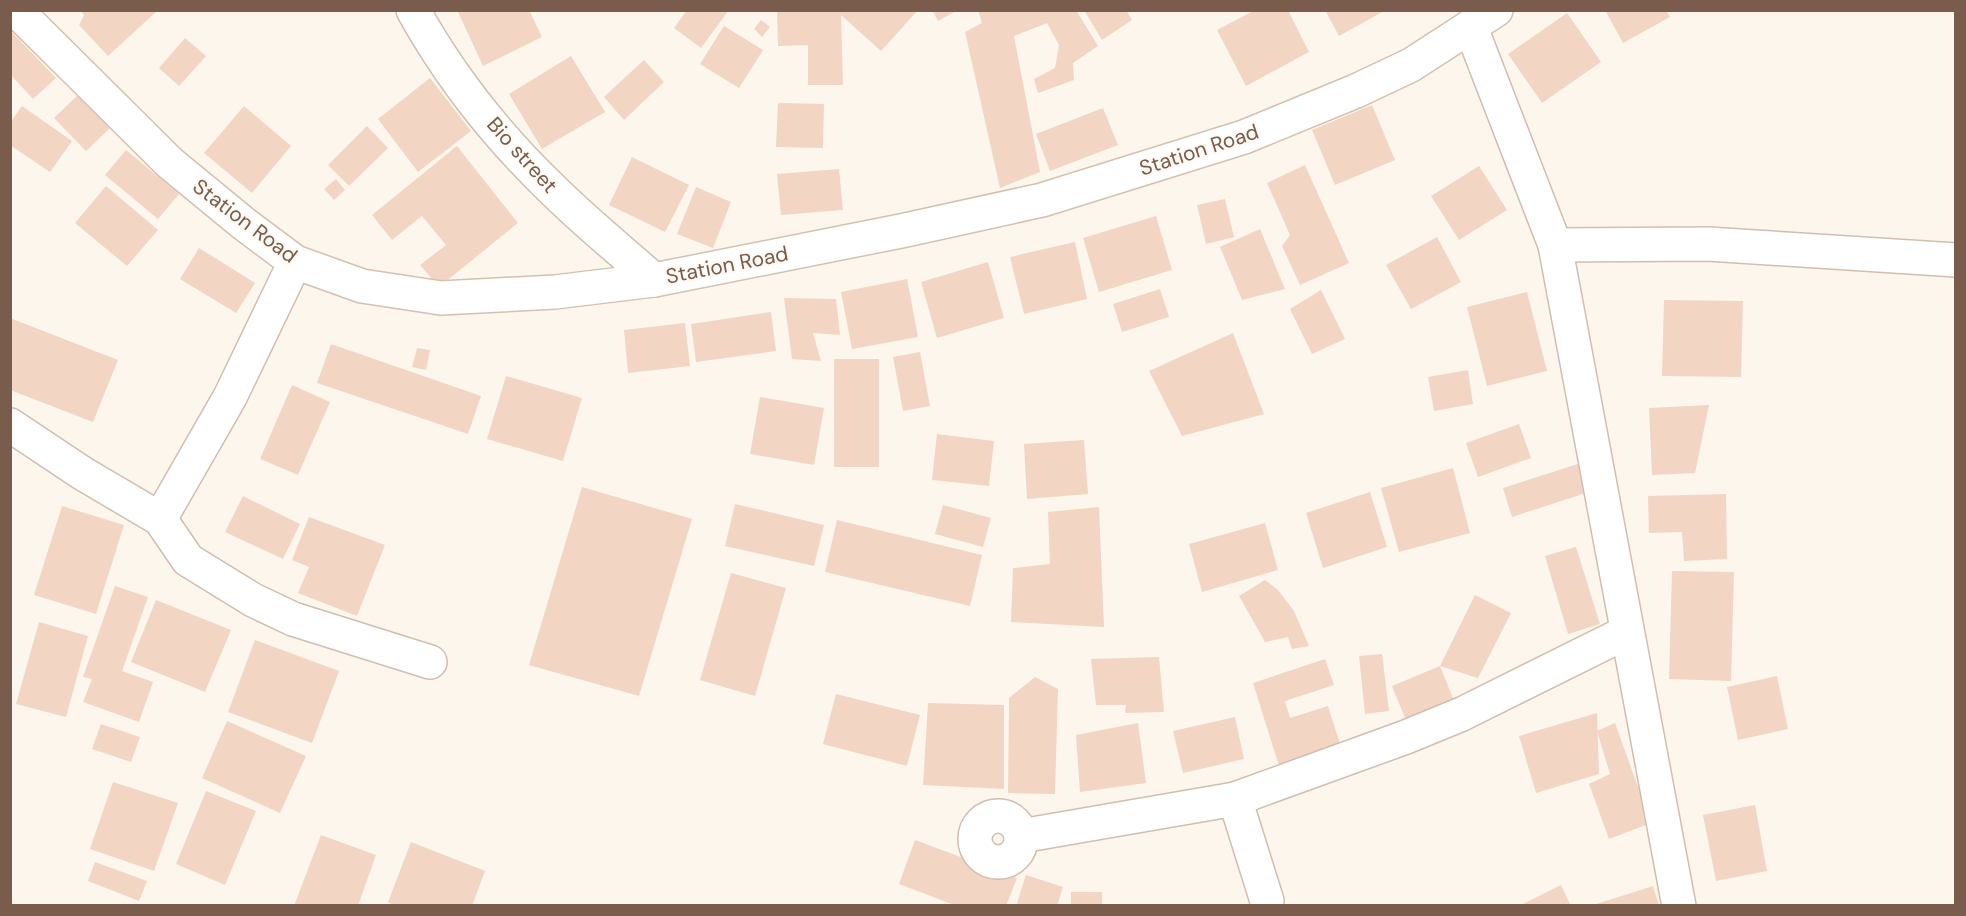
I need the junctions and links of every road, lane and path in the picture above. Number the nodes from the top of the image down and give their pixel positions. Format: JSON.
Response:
{"nodes":[{"id":1,"x":16,"y":10,"type":"edge"},
{"id":2,"x":413,"y":10,"type":"edge"},
{"id":3,"x":1484,"y":19,"type":"edge"},
{"id":4,"x":1555,"y":245,"type":"junction"},
{"id":5,"x":1956,"y":260,"type":"edge"},
{"id":6,"x":295,"y":262,"type":"junction"},
{"id":7,"x":654,"y":280,"type":"junction"},
{"id":8,"x":10,"y":425,"type":"edge"},
{"id":9,"x":160,"y":519,"type":"junction"},
{"id":10,"x":1627,"y":632,"type":"junction"},
{"id":11,"x":430,"y":662,"type":"dead end"},
{"id":12,"x":1235,"y":799,"type":"junction"},
{"id":13,"x":1021,"y":836,"type":"dead end"},
{"id":14,"x":1267,"y":901,"type":"dead end"},
{"id":15,"x":1679,"y":906,"type":"edge"}],
"edges":[{"from":1,"to":6,"type":"street","name":"Station Road"},
{"from":2,"to":7,"type":"street","name":"Bio street"},
{"from":3,"to":4,"type":"street"},
{"from":3,"to":7,"type":"street","name":"Station Road"},
{"from":4,"to":5,"type":"street"},
{"from":4,"to":10,"type":"street"},
{"from":6,"to":7,"type":"street","name":"Station Road"},
{"from":6,"to":9,"type":"street"},
{"from":8,"to":9,"type":"street"},
{"from":9,"to":11,"type":"street"},
{"from":10,"to":12,"type":"street"},
{"from":10,"to":15,"type":"street"},
{"from":12,"to":13,"type":"street"},
{"from":12,"to":14,"type":"street"}]}
